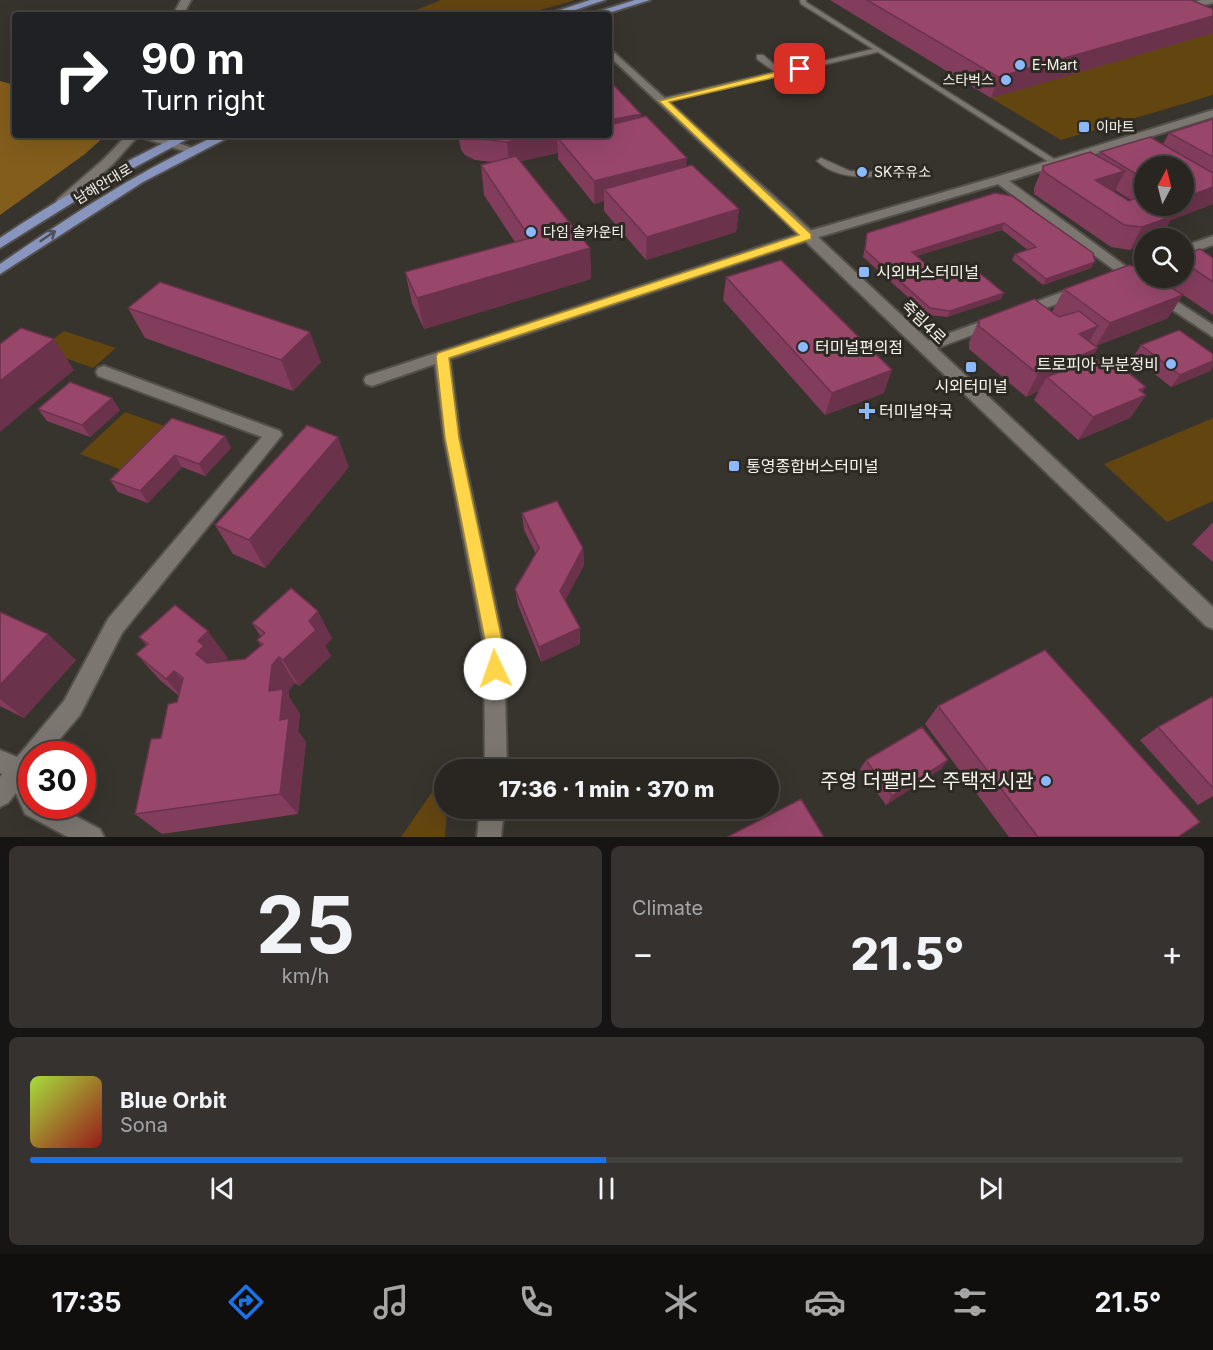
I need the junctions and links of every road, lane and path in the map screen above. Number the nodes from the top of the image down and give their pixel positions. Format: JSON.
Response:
{"nodes":[{"id":1,"x":600,"y":0,"type":"edge"},
{"id":2,"x":645,"y":0,"type":"edge"},
{"id":3,"x":803,"y":0,"type":"edge"},
{"id":4,"x":1213,"y":0,"type":"edge"},
{"id":5,"x":566,"y":12,"type":"edge"},
{"id":6,"x":603,"y":12,"type":"edge"},
{"id":7,"x":1204,"y":14,"type":"edge"},
{"id":8,"x":879,"y":50,"type":"junction"},
{"id":9,"x":612,"y":54,"type":"edge"},
{"id":10,"x":760,"y":57,"type":"dead end"},
{"id":11,"x":781,"y":74,"type":"junction"},
{"id":12,"x":663,"y":101,"type":"junction"},
{"id":13,"x":1213,"y":113,"type":"edge"},
{"id":14,"x":131,"y":138,"type":"edge"},
{"id":15,"x":152,"y":138,"type":"edge"},
{"id":16,"x":183,"y":138,"type":"edge"},
{"id":17,"x":220,"y":138,"type":"edge"},
{"id":18,"x":170,"y":144,"type":"junction"},
{"id":19,"x":192,"y":150,"type":"junction"},
{"id":20,"x":821,"y":161,"type":"dead end"},
{"id":21,"x":1055,"y":162,"type":"junction"},
{"id":22,"x":903,"y":171,"type":"dead end"},
{"id":23,"x":1000,"y":180,"type":"junction"},
{"id":24,"x":62,"y":202,"type":"junction"},
{"id":25,"x":807,"y":236,"type":"junction"},
{"id":26,"x":1213,"y":240,"type":"edge"},
{"id":27,"x":0,"y":244,"type":"edge"},
{"id":28,"x":1194,"y":248,"type":"edge"},
{"id":29,"x":0,"y":270,"type":"edge"},
{"id":30,"x":1134,"y":273,"type":"edge"},
{"id":31,"x":1134,"y":278,"type":"edge"},
{"id":32,"x":1155,"y":288,"type":"edge"},
{"id":33,"x":1213,"y":332,"type":"edge"},
{"id":34,"x":924,"y":348,"type":"junction"},
{"id":35,"x":442,"y":356,"type":"junction"},
{"id":36,"x":104,"y":372,"type":"dead end"},
{"id":37,"x":372,"y":380,"type":"dead end"},
{"id":38,"x":1213,"y":620,"type":"edge"},
{"id":39,"x":40,"y":741,"type":"edge"},
{"id":40,"x":496,"y":759,"type":"edge"},
{"id":41,"x":18,"y":765,"type":"edge"},
{"id":42,"x":0,"y":795,"type":"edge"},
{"id":43,"x":58,"y":819,"type":"edge"},
{"id":44,"x":491,"y":819,"type":"edge"},
{"id":45,"x":92,"y":837,"type":"edge"},
{"id":46,"x":489,"y":837,"type":"edge"}],
"edges":[{"from":1,"to":5,"type":"main road"},
{"from":2,"to":6,"type":"main road"},
{"from":3,"to":8,"type":"lane"},
{"from":4,"to":7,"type":"street"},
{"from":8,"to":11,"type":"lane"},
{"from":8,"to":21,"type":"lane"},
{"from":9,"to":12,"type":"street","name":"죽림4로"},
{"from":10,"to":11,"type":"lane"},
{"from":11,"to":12,"type":"lane"},
{"from":12,"to":25,"type":"street","name":"죽림4로"},
{"from":13,"to":21,"type":"street"},
{"from":14,"to":24,"type":"street"},
{"from":15,"to":18,"type":"street"},
{"from":16,"to":18,"type":"main road","name":"남해안대로"},
{"from":17,"to":19,"type":"main road","name":"남해안대로"},
{"from":18,"to":19,"type":"street"},
{"from":18,"to":24,"type":"main road","name":"남해안대로"},
{"from":29,"to":19,"type":"main road","name":"남해안대로","one_way":true},
{"from":20,"to":22,"type":"lane"},
{"from":21,"to":23,"type":"street"},
{"from":23,"to":25,"type":"street"},
{"from":23,"to":30,"type":"street"},
{"from":24,"to":27,"type":"main road","name":"남해안대로"},
{"from":25,"to":34,"type":"street","name":"죽림4로"},
{"from":25,"to":35,"type":"street"},
{"from":26,"to":28,"type":"street"},
{"from":31,"to":34,"type":"street"},
{"from":32,"to":33,"type":"street"},
{"from":34,"to":38,"type":"street","name":"죽림4로"},
{"from":35,"to":37,"type":"street"},
{"from":35,"to":40,"type":"street"},
{"from":36,"to":39,"type":"street"},
{"from":41,"to":42,"type":"street"},
{"from":43,"to":45,"type":"street"},
{"from":44,"to":46,"type":"street"}]}
